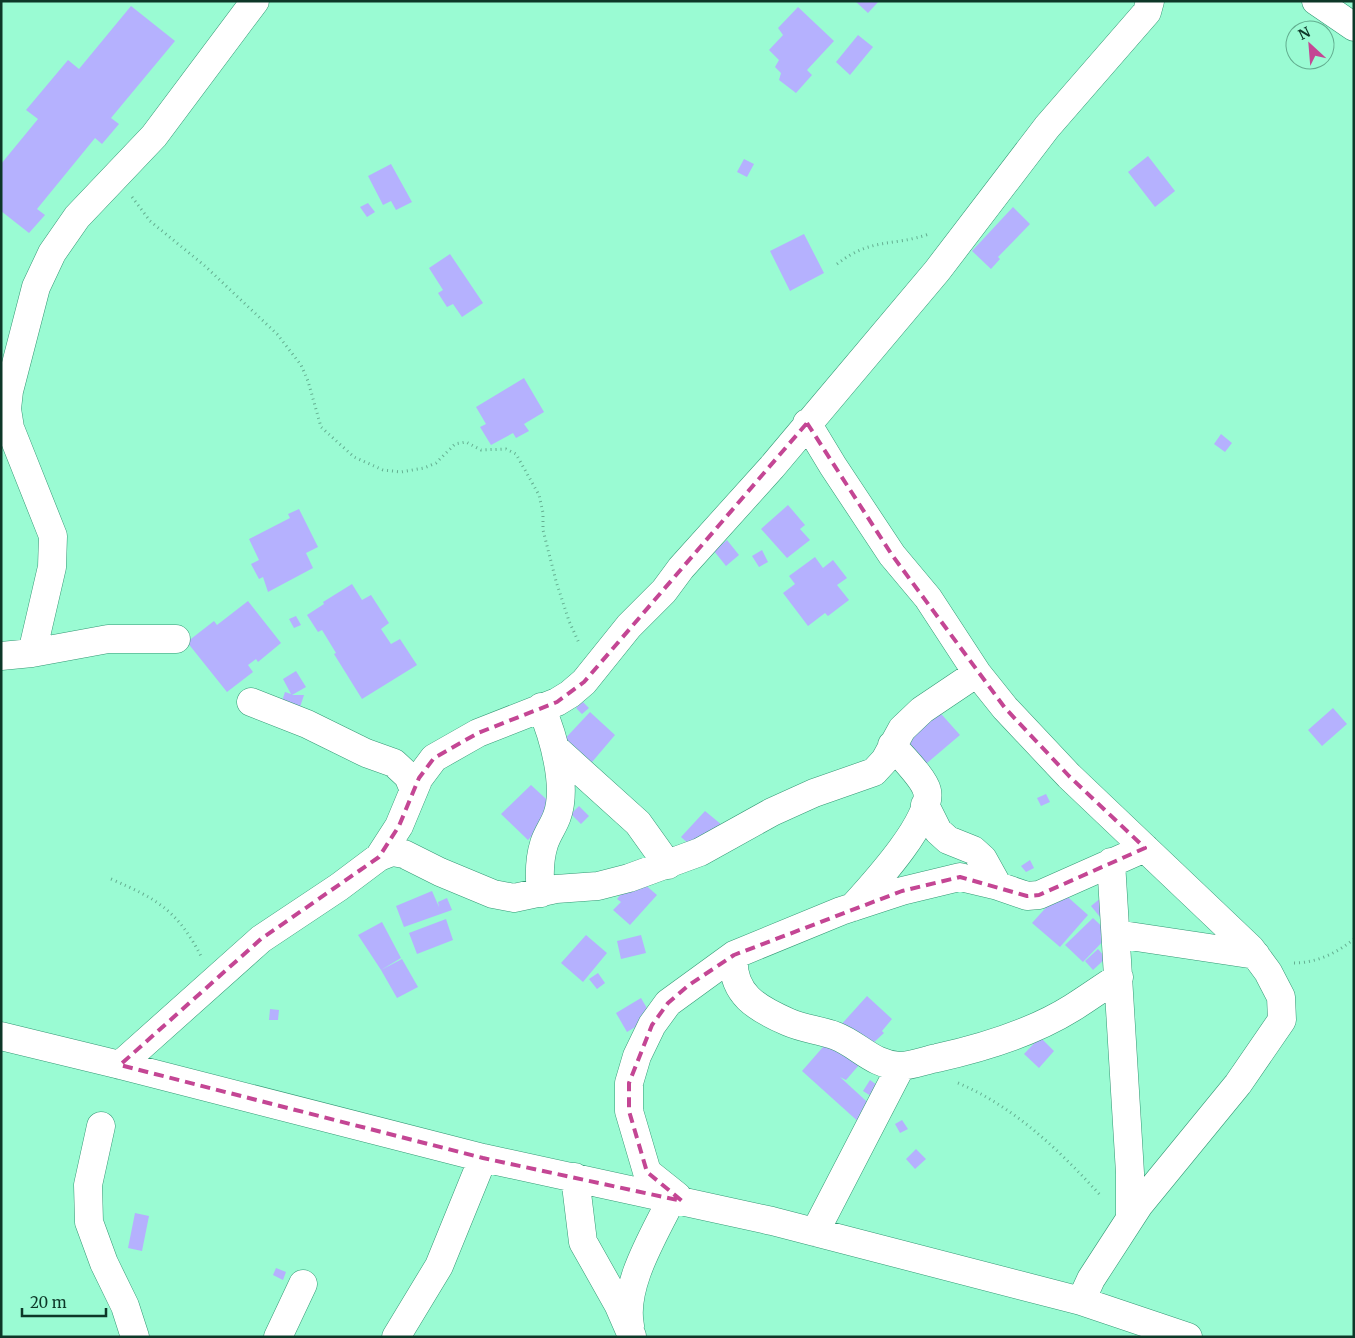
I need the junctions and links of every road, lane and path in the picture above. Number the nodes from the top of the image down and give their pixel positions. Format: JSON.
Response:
{"nodes":[{"id":1,"x":255,"y":1,"type":"edge"},
{"id":2,"x":1150,"y":1,"type":"edge"},
{"id":3,"x":1316,"y":1,"type":"edge"},
{"id":4,"x":1354,"y":27,"type":"edge"},
{"id":5,"x":116,"y":175,"type":"junction"},
{"id":6,"x":974,"y":225,"type":"junction"},
{"id":7,"x":837,"y":264,"type":"dead end"},
{"id":8,"x":807,"y":423,"type":"junction"},
{"id":9,"x":176,"y":639,"type":"dead end"},
{"id":10,"x":32,"y":653,"type":"junction"},
{"id":11,"x":1,"y":656,"type":"edge"},
{"id":12,"x":592,"y":671,"type":"junction"},
{"id":13,"x":977,"y":673,"type":"junction"},
{"id":14,"x":251,"y":702,"type":"dead end"},
{"id":15,"x":541,"y":707,"type":"junction"},
{"id":16,"x":892,"y":745,"type":"junction"},
{"id":17,"x":556,"y":749,"type":"junction"},
{"id":18,"x":414,"y":790,"type":"junction"},
{"id":19,"x":925,"y":805,"type":"junction"},
{"id":20,"x":1145,"y":848,"type":"junction"},
{"id":21,"x":379,"y":857,"type":"junction"},
{"id":22,"x":1111,"y":862,"type":"junction"},
{"id":23,"x":668,"y":865,"type":"junction"},
{"id":24,"x":111,"y":879,"type":"dead end"},
{"id":25,"x":998,"y":886,"type":"junction"},
{"id":26,"x":541,"y":893,"type":"junction"},
{"id":27,"x":853,"y":908,"type":"junction"},
{"id":28,"x":1116,"y":934,"type":"junction"},
{"id":29,"x":1354,"y":939,"type":"edge"},
{"id":30,"x":1253,"y":952,"type":"junction"},
{"id":31,"x":734,"y":955,"type":"junction"},
{"id":32,"x":1119,"y":977,"type":"junction"},
{"id":33,"x":214,"y":979,"type":"junction"},
{"id":34,"x":1,"y":1036,"type":"edge"},
{"id":35,"x":120,"y":1065,"type":"junction"},
{"id":36,"x":901,"y":1066,"type":"junction"},
{"id":37,"x":951,"y":1081,"type":"dead end"},
{"id":38,"x":101,"y":1126,"type":"dead end"},
{"id":39,"x":483,"y":1158,"type":"junction"},
{"id":40,"x":575,"y":1177,"type":"junction"},
{"id":41,"x":677,"y":1199,"type":"junction"},
{"id":42,"x":1128,"y":1222,"type":"junction"},
{"id":43,"x":815,"y":1232,"type":"junction"},
{"id":44,"x":303,"y":1284,"type":"dead end"},
{"id":45,"x":1081,"y":1301,"type":"junction"},
{"id":46,"x":632,"y":1336,"type":"edge"},
{"id":47,"x":135,"y":1337,"type":"edge"},
{"id":48,"x":278,"y":1337,"type":"edge"},
{"id":49,"x":396,"y":1337,"type":"edge"},
{"id":50,"x":1188,"y":1337,"type":"edge"}],
"edges":[{"from":1,"to":5,"type":"street"},
{"from":2,"to":6,"type":"street"},
{"from":3,"to":4,"type":"street"},
{"from":5,"to":10,"type":"street"},
{"from":5,"to":12,"type":"path"},
{"from":6,"to":7,"type":"path"},
{"from":6,"to":8,"type":"street"},
{"from":8,"to":12,"type":"street"},
{"from":8,"to":13,"type":"street"},
{"from":9,"to":10,"type":"street"},
{"from":10,"to":11,"type":"street"},
{"from":12,"to":15,"type":"street"},
{"from":13,"to":16,"type":"street"},
{"from":13,"to":20,"type":"street"},
{"from":14,"to":18,"type":"street"},
{"from":15,"to":17,"type":"street"},
{"from":15,"to":18,"type":"street"},
{"from":16,"to":19,"type":"street"},
{"from":16,"to":23,"type":"street"},
{"from":17,"to":23,"type":"street"},
{"from":17,"to":26,"type":"street"},
{"from":18,"to":21,"type":"street"},
{"from":19,"to":25,"type":"street"},
{"from":19,"to":27,"type":"street"},
{"from":20,"to":22,"type":"street"},
{"from":20,"to":30,"type":"street"},
{"from":21,"to":26,"type":"street"},
{"from":21,"to":33,"type":"street"},
{"from":22,"to":25,"type":"street"},
{"from":22,"to":28,"type":"street"},
{"from":23,"to":26,"type":"street"},
{"from":24,"to":33,"type":"path"},
{"from":25,"to":27,"type":"street"},
{"from":27,"to":31,"type":"street"},
{"from":28,"to":30,"type":"street"},
{"from":28,"to":32,"type":"street"},
{"from":29,"to":30,"type":"path"},
{"from":30,"to":42,"type":"street"},
{"from":31,"to":36,"type":"street"},
{"from":31,"to":41,"type":"street"},
{"from":32,"to":36,"type":"street"},
{"from":32,"to":42,"type":"street"},
{"from":33,"to":35,"type":"street"},
{"from":34,"to":35,"type":"street"},
{"from":35,"to":39,"type":"street"},
{"from":36,"to":43,"type":"street"},
{"from":37,"to":42,"type":"path"},
{"from":38,"to":47,"type":"street"},
{"from":39,"to":40,"type":"street"},
{"from":39,"to":49,"type":"street"},
{"from":40,"to":41,"type":"street"},
{"from":40,"to":46,"type":"street"},
{"from":41,"to":43,"type":"street"},
{"from":41,"to":46,"type":"street"},
{"from":42,"to":45,"type":"street"},
{"from":43,"to":45,"type":"street"},
{"from":44,"to":48,"type":"street"},
{"from":45,"to":50,"type":"street"}]}
